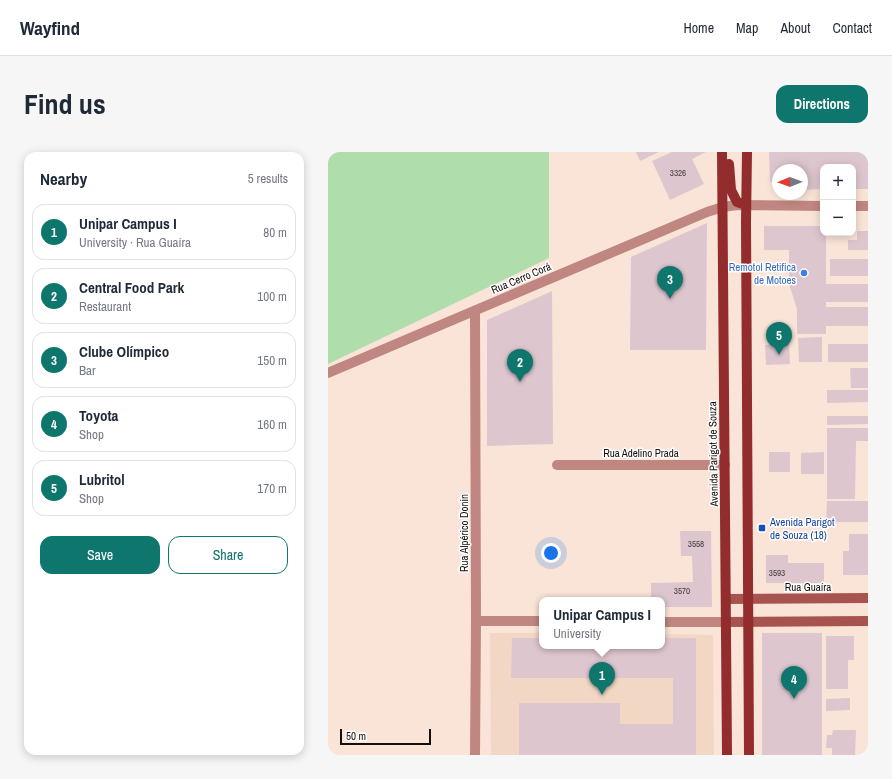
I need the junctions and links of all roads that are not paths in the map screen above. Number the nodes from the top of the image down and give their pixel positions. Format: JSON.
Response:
{"nodes":[{"id":1,"x":722,"y":152,"type":"edge"},
{"id":2,"x":728,"y":152,"type":"edge"},
{"id":3,"x":747,"y":152,"type":"edge"},
{"id":4,"x":746,"y":205,"type":"junction"},
{"id":5,"x":820,"y":206,"type":"edge"},
{"id":6,"x":856,"y":206,"type":"edge"},
{"id":7,"x":868,"y":206,"type":"edge"},
{"id":8,"x":723,"y":207,"type":"junction"},
{"id":9,"x":475,"y":311,"type":"junction"},
{"id":10,"x":328,"y":374,"type":"edge"},
{"id":11,"x":557,"y":465,"type":"dead end"},
{"id":12,"x":725,"y":465,"type":"junction"},
{"id":13,"x":868,"y":598,"type":"edge"},
{"id":14,"x":727,"y":599,"type":"junction"},
{"id":15,"x":748,"y":599,"type":"junction"},
{"id":16,"x":476,"y":621,"type":"junction"},
{"id":17,"x":539,"y":621,"type":"edge"},
{"id":18,"x":868,"y":621,"type":"edge"},
{"id":19,"x":665,"y":622,"type":"edge"},
{"id":20,"x":726,"y":622,"type":"junction"},
{"id":21,"x":748,"y":622,"type":"junction"},
{"id":22,"x":475,"y":755,"type":"edge"},
{"id":23,"x":727,"y":755,"type":"edge"},
{"id":24,"x":749,"y":755,"type":"edge"}],
"edges":[{"from":1,"to":8,"type":"main road","name":"Avenida Parigot de Souza"},
{"from":2,"to":4,"type":"main road"},
{"from":3,"to":4,"type":"main road"},
{"from":4,"to":5,"type":"street","name":"Rua Cerro Corá"},
{"from":4,"to":8,"type":"street","name":"Rua Cerro Corá"},
{"from":4,"to":15,"type":"main road"},
{"from":6,"to":7,"type":"street"},
{"from":8,"to":9,"type":"street","name":"Rua Cerro Corá"},
{"from":8,"to":12,"type":"main road","name":"Avenida Parigot de Souza"},
{"from":9,"to":10,"type":"street","name":"Rua Cerro Corá"},
{"from":9,"to":16,"type":"street","name":"Rua Alpérico Donin"},
{"from":11,"to":12,"type":"street","name":"Rua Adelino Prada"},
{"from":12,"to":14,"type":"main road","name":"Avenida Parigot de Souza"},
{"from":13,"to":15,"type":"street","name":"Rua Guaíra"},
{"from":14,"to":15,"type":"street","name":"Rua Guaíra"},
{"from":14,"to":20,"type":"main road","name":"Avenida Parigot de Souza"},
{"from":15,"to":21,"type":"main road"},
{"from":16,"to":17,"type":"street"},
{"from":16,"to":22,"type":"street","name":"Rua Alpérico Donin"},
{"from":18,"to":21,"type":"street"},
{"from":19,"to":20,"type":"street"},
{"from":20,"to":21,"type":"street"},
{"from":20,"to":23,"type":"main road","name":"Avenida Parigot de Souza"},
{"from":21,"to":24,"type":"main road"}]}
